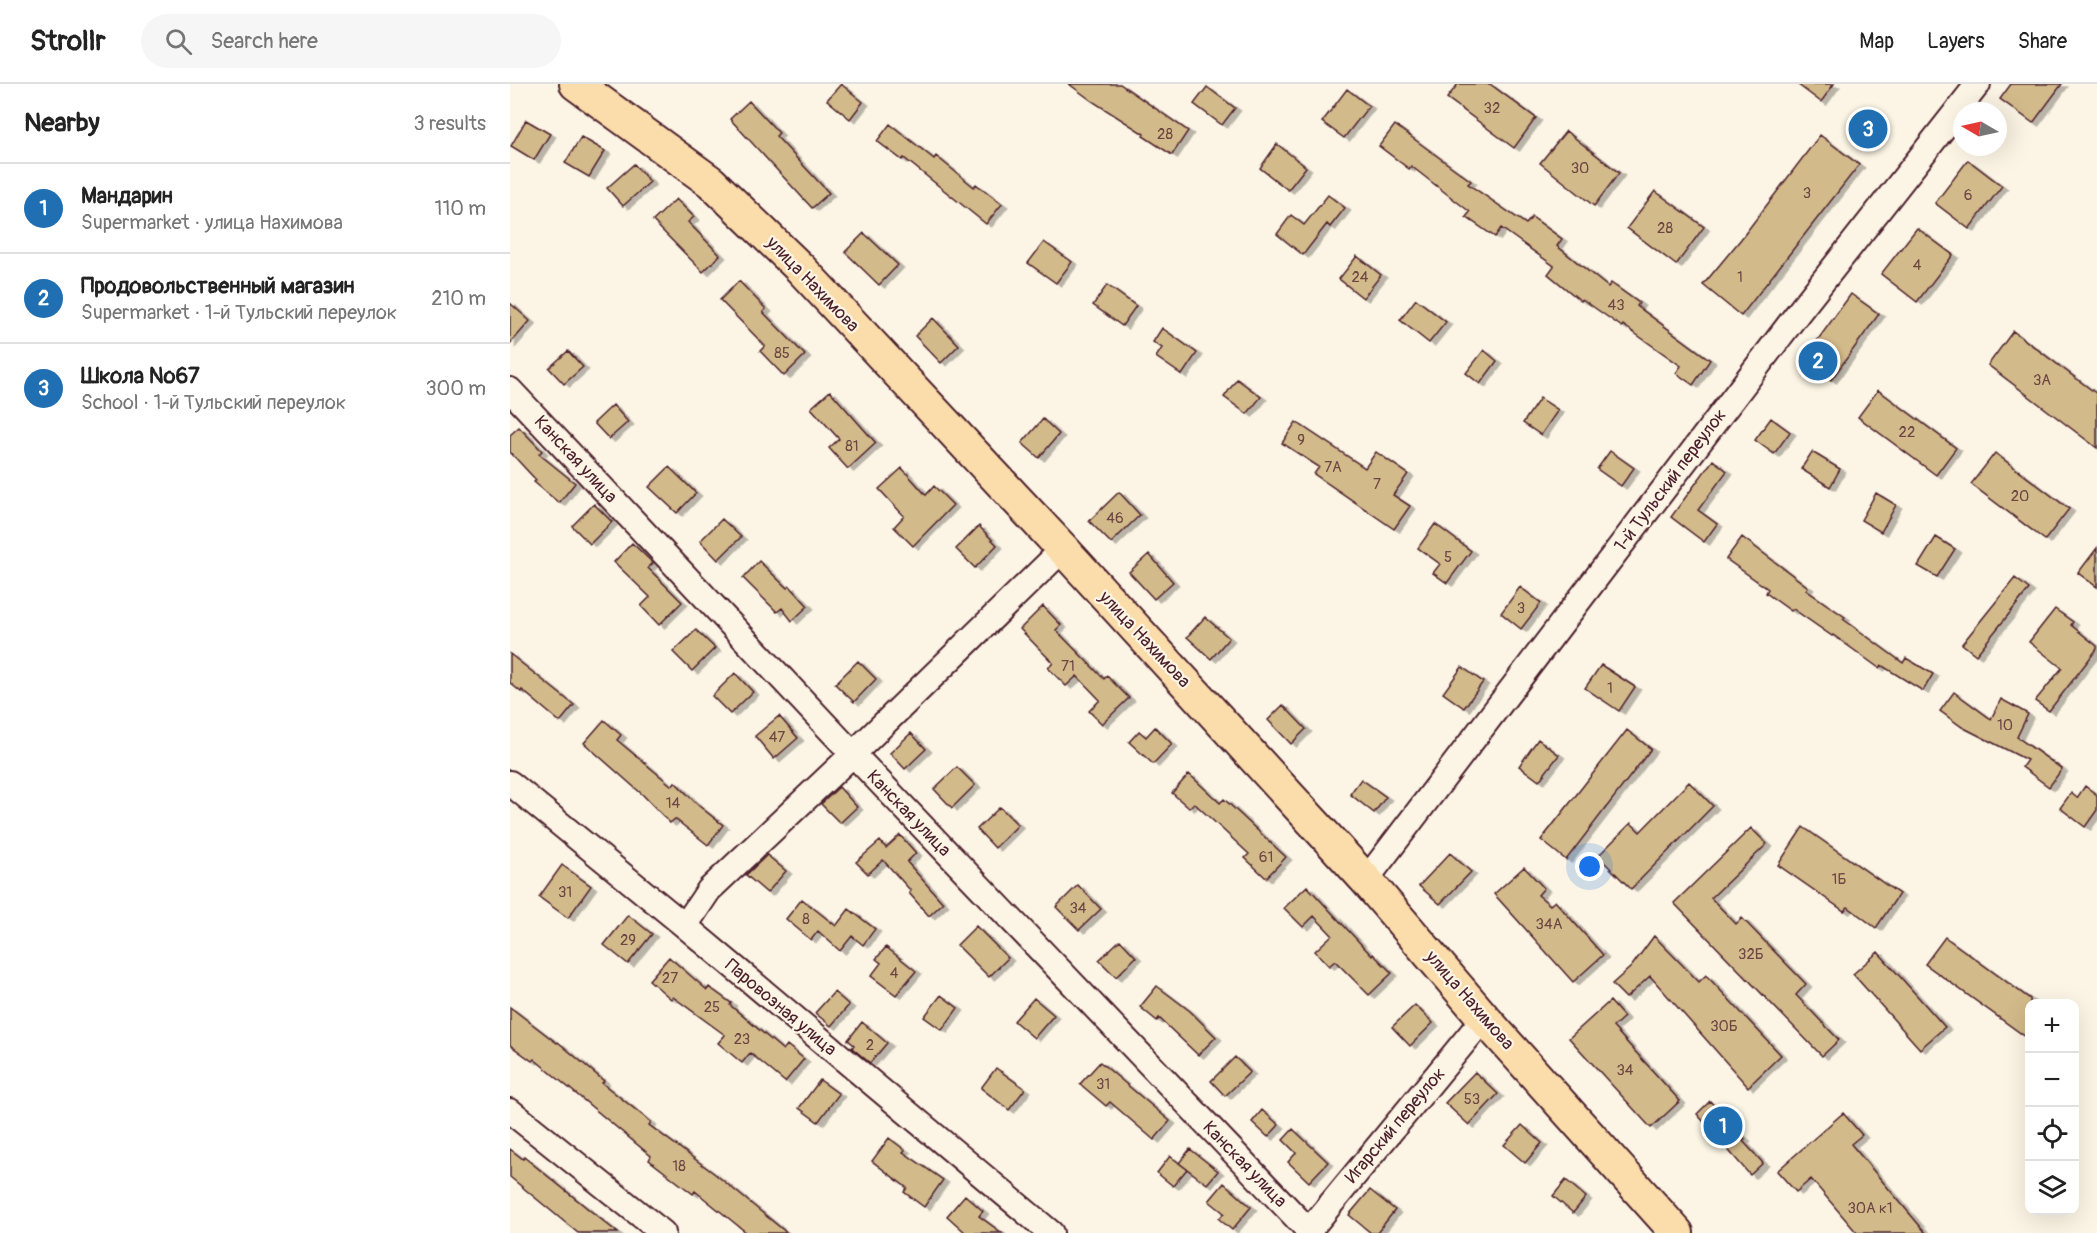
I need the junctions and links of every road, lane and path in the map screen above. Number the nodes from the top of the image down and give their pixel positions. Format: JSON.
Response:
{"nodes":[{"id":1,"x":576,"y":84,"type":"edge"},
{"id":2,"x":1978,"y":84,"type":"edge"},
{"id":3,"x":510,"y":390,"type":"edge"},
{"id":4,"x":1063,"y":549,"type":"junction"},
{"id":5,"x":853,"y":754,"type":"junction"},
{"id":6,"x":510,"y":783,"type":"edge"},
{"id":7,"x":1366,"y":880,"type":"junction"},
{"id":8,"x":685,"y":926,"type":"junction"},
{"id":9,"x":1484,"y":1018,"type":"junction"},
{"id":10,"x":510,"y":1111,"type":"edge"},
{"id":11,"x":1309,"y":1232,"type":"edge"},
{"id":12,"x":663,"y":1233,"type":"edge"},
{"id":13,"x":1051,"y":1233,"type":"edge"},
{"id":14,"x":1677,"y":1233,"type":"edge"}],
"edges":[{"from":1,"to":4,"type":"main road","name":"улица Нахимова"},
{"from":2,"to":7,"type":"street","name":"1-й Тульский переулок"},
{"from":3,"to":5,"type":"street","name":"Канская улица"},
{"from":4,"to":5,"type":"street"},
{"from":4,"to":7,"type":"main road","name":"улица Нахимова"},
{"from":5,"to":8,"type":"street"},
{"from":5,"to":11,"type":"street","name":"Канская улица"},
{"from":6,"to":8,"type":"street","name":"Паровозная улица"},
{"from":7,"to":9,"type":"main road","name":"улица Нахимова"},
{"from":8,"to":13,"type":"street","name":"Паровозная улица"},
{"from":9,"to":11,"type":"street","name":"Игарский переулок"},
{"from":9,"to":14,"type":"main road","name":"улица Нахимова"},
{"from":10,"to":12,"type":"street"}]}
